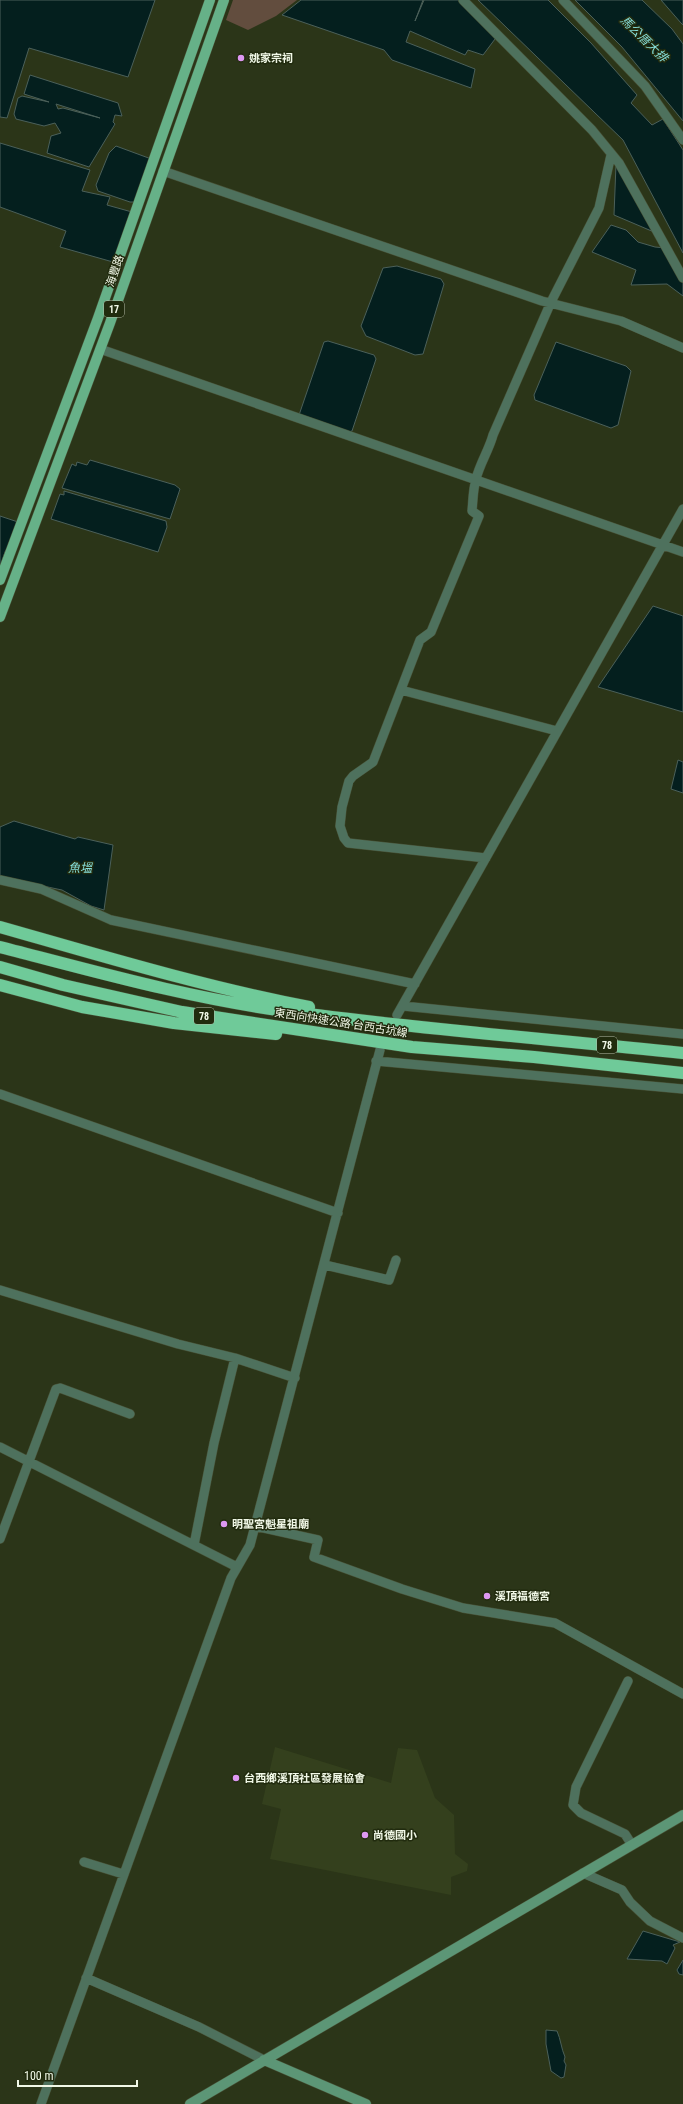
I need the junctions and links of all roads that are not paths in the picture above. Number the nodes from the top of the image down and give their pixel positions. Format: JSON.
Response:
{"nodes":[{"id":1,"x":210,"y":0,"type":"edge"},
{"id":2,"x":224,"y":0,"type":"edge"},
{"id":3,"x":464,"y":0,"type":"edge"},
{"id":4,"x":563,"y":0,"type":"edge"},
{"id":5,"x":683,"y":140,"type":"edge"},
{"id":6,"x":611,"y":155,"type":"junction"},
{"id":7,"x":164,"y":171,"type":"junction"},
{"id":8,"x":683,"y":278,"type":"edge"},
{"id":9,"x":551,"y":302,"type":"junction"},
{"id":10,"x":683,"y":348,"type":"edge"},
{"id":11,"x":100,"y":349,"type":"junction"},
{"id":12,"x":475,"y":480,"type":"junction"},
{"id":13,"x":683,"y":509,"type":"edge"},
{"id":14,"x":663,"y":545,"type":"junction"},
{"id":15,"x":683,"y":552,"type":"edge"},
{"id":16,"x":0,"y":580,"type":"edge"},
{"id":17,"x":0,"y":617,"type":"edge"},
{"id":18,"x":401,"y":690,"type":"junction"},
{"id":19,"x":557,"y":732,"type":"junction"},
{"id":20,"x":486,"y":858,"type":"junction"},
{"id":21,"x":0,"y":880,"type":"edge"},
{"id":22,"x":0,"y":927,"type":"edge"},
{"id":23,"x":0,"y":947,"type":"edge"},
{"id":24,"x":0,"y":967,"type":"edge"},
{"id":25,"x":416,"y":984,"type":"junction"},
{"id":26,"x":0,"y":985,"type":"edge"},
{"id":27,"x":403,"y":1006,"type":"junction"},
{"id":28,"x":397,"y":1016,"type":"tunnel mouth"},
{"id":29,"x":411,"y":1026,"type":"junction"},
{"id":30,"x":683,"y":1034,"type":"edge"},
{"id":31,"x":412,"y":1047,"type":"junction"},
{"id":32,"x":380,"y":1050,"type":"tunnel mouth"},
{"id":33,"x":683,"y":1053,"type":"edge"},
{"id":34,"x":376,"y":1061,"type":"junction"},
{"id":35,"x":683,"y":1074,"type":"edge"},
{"id":36,"x":683,"y":1089,"type":"edge"},
{"id":37,"x":0,"y":1094,"type":"edge"},
{"id":38,"x":338,"y":1213,"type":"junction"},
{"id":39,"x":396,"y":1260,"type":"dead end"},
{"id":40,"x":325,"y":1265,"type":"junction"},
{"id":41,"x":0,"y":1290,"type":"edge"},
{"id":42,"x":235,"y":1358,"type":"junction"},
{"id":43,"x":295,"y":1378,"type":"junction"},
{"id":44,"x":130,"y":1414,"type":"dead end"},
{"id":45,"x":0,"y":1447,"type":"edge"},
{"id":46,"x":28,"y":1461,"type":"junction"},
{"id":47,"x":255,"y":1526,"type":"junction"},
{"id":48,"x":0,"y":1539,"type":"edge"},
{"id":49,"x":194,"y":1545,"type":"junction"},
{"id":50,"x":237,"y":1567,"type":"junction"},
{"id":51,"x":628,"y":1681,"type":"dead end"},
{"id":52,"x":683,"y":1694,"type":"edge"},
{"id":53,"x":683,"y":1815,"type":"edge"},
{"id":54,"x":632,"y":1845,"type":"junction"},
{"id":55,"x":84,"y":1862,"type":"dead end"},
{"id":56,"x":583,"y":1873,"type":"junction"},
{"id":57,"x":123,"y":1874,"type":"junction"},
{"id":58,"x":683,"y":1938,"type":"edge"},
{"id":59,"x":86,"y":1978,"type":"junction"},
{"id":60,"x":264,"y":2060,"type":"junction"},
{"id":61,"x":353,"y":2101,"type":"edge"},
{"id":62,"x":41,"y":2104,"type":"edge"},
{"id":63,"x":190,"y":2104,"type":"edge"},
{"id":64,"x":366,"y":2104,"type":"edge"}],
"edges":[{"from":1,"to":16,"type":"main road","name":"海豐路","number":"17"},
{"from":2,"to":7,"type":"main road","name":"海豐路","number":"17"},
{"from":3,"to":6,"type":"street"},
{"from":4,"to":5,"type":"street"},
{"from":6,"to":8,"type":"street"},
{"from":6,"to":9,"type":"street"},
{"from":7,"to":9,"type":"street"},
{"from":7,"to":11,"type":"main road","name":"海豐路","number":"17"},
{"from":9,"to":10,"type":"street"},
{"from":9,"to":12,"type":"street"},
{"from":11,"to":12,"type":"street"},
{"from":11,"to":17,"type":"main road","name":"海豐路","number":"17"},
{"from":12,"to":14,"type":"street"},
{"from":12,"to":18,"type":"street"},
{"from":13,"to":14,"type":"street"},
{"from":14,"to":15,"type":"street"},
{"from":14,"to":19,"type":"street"},
{"from":18,"to":19,"type":"street"},
{"from":18,"to":20,"type":"street"},
{"from":19,"to":20,"type":"street"},
{"from":20,"to":25,"type":"street"},
{"from":21,"to":25,"type":"street"},
{"from":22,"to":29,"type":"highway"},
{"from":23,"to":29,"type":"highway","name":"東西向快速公路 台西古坑線","number":"78"},
{"from":24,"to":31,"type":"highway","name":"東西向快速公路 台西古坑線","number":"78"},
{"from":25,"to":27,"type":"street"},
{"from":26,"to":31,"type":"highway"},
{"from":27,"to":28,"type":"street"},
{"from":27,"to":30,"type":"street"},
{"from":29,"to":33,"type":"highway","name":"東西向快速公路 台西古坑線","number":"78"},
{"from":31,"to":35,"type":"highway","name":"東西向快速公路 台西古坑線","number":"78"},
{"from":32,"to":34,"type":"street"},
{"from":34,"to":36,"type":"street"},
{"from":34,"to":38,"type":"street"},
{"from":37,"to":38,"type":"street"},
{"from":38,"to":40,"type":"street"},
{"from":39,"to":40,"type":"street"},
{"from":40,"to":43,"type":"street"},
{"from":41,"to":42,"type":"street"},
{"from":42,"to":43,"type":"street"},
{"from":42,"to":49,"type":"street"},
{"from":43,"to":47,"type":"street"},
{"from":44,"to":46,"type":"street"},
{"from":45,"to":46,"type":"street"},
{"from":46,"to":48,"type":"street"},
{"from":46,"to":49,"type":"street"},
{"from":47,"to":50,"type":"street"},
{"from":47,"to":52,"type":"street"},
{"from":49,"to":50,"type":"street"},
{"from":50,"to":57,"type":"street"},
{"from":51,"to":54,"type":"street"},
{"from":53,"to":54,"type":"street"},
{"from":54,"to":56,"type":"street"},
{"from":55,"to":57,"type":"street"},
{"from":56,"to":58,"type":"street"},
{"from":56,"to":60,"type":"street"},
{"from":57,"to":59,"type":"street"},
{"from":59,"to":60,"type":"street"},
{"from":59,"to":62,"type":"street"},
{"from":60,"to":61,"type":"street"},
{"from":60,"to":63,"type":"street"},
{"from":61,"to":64,"type":"street"}]}
